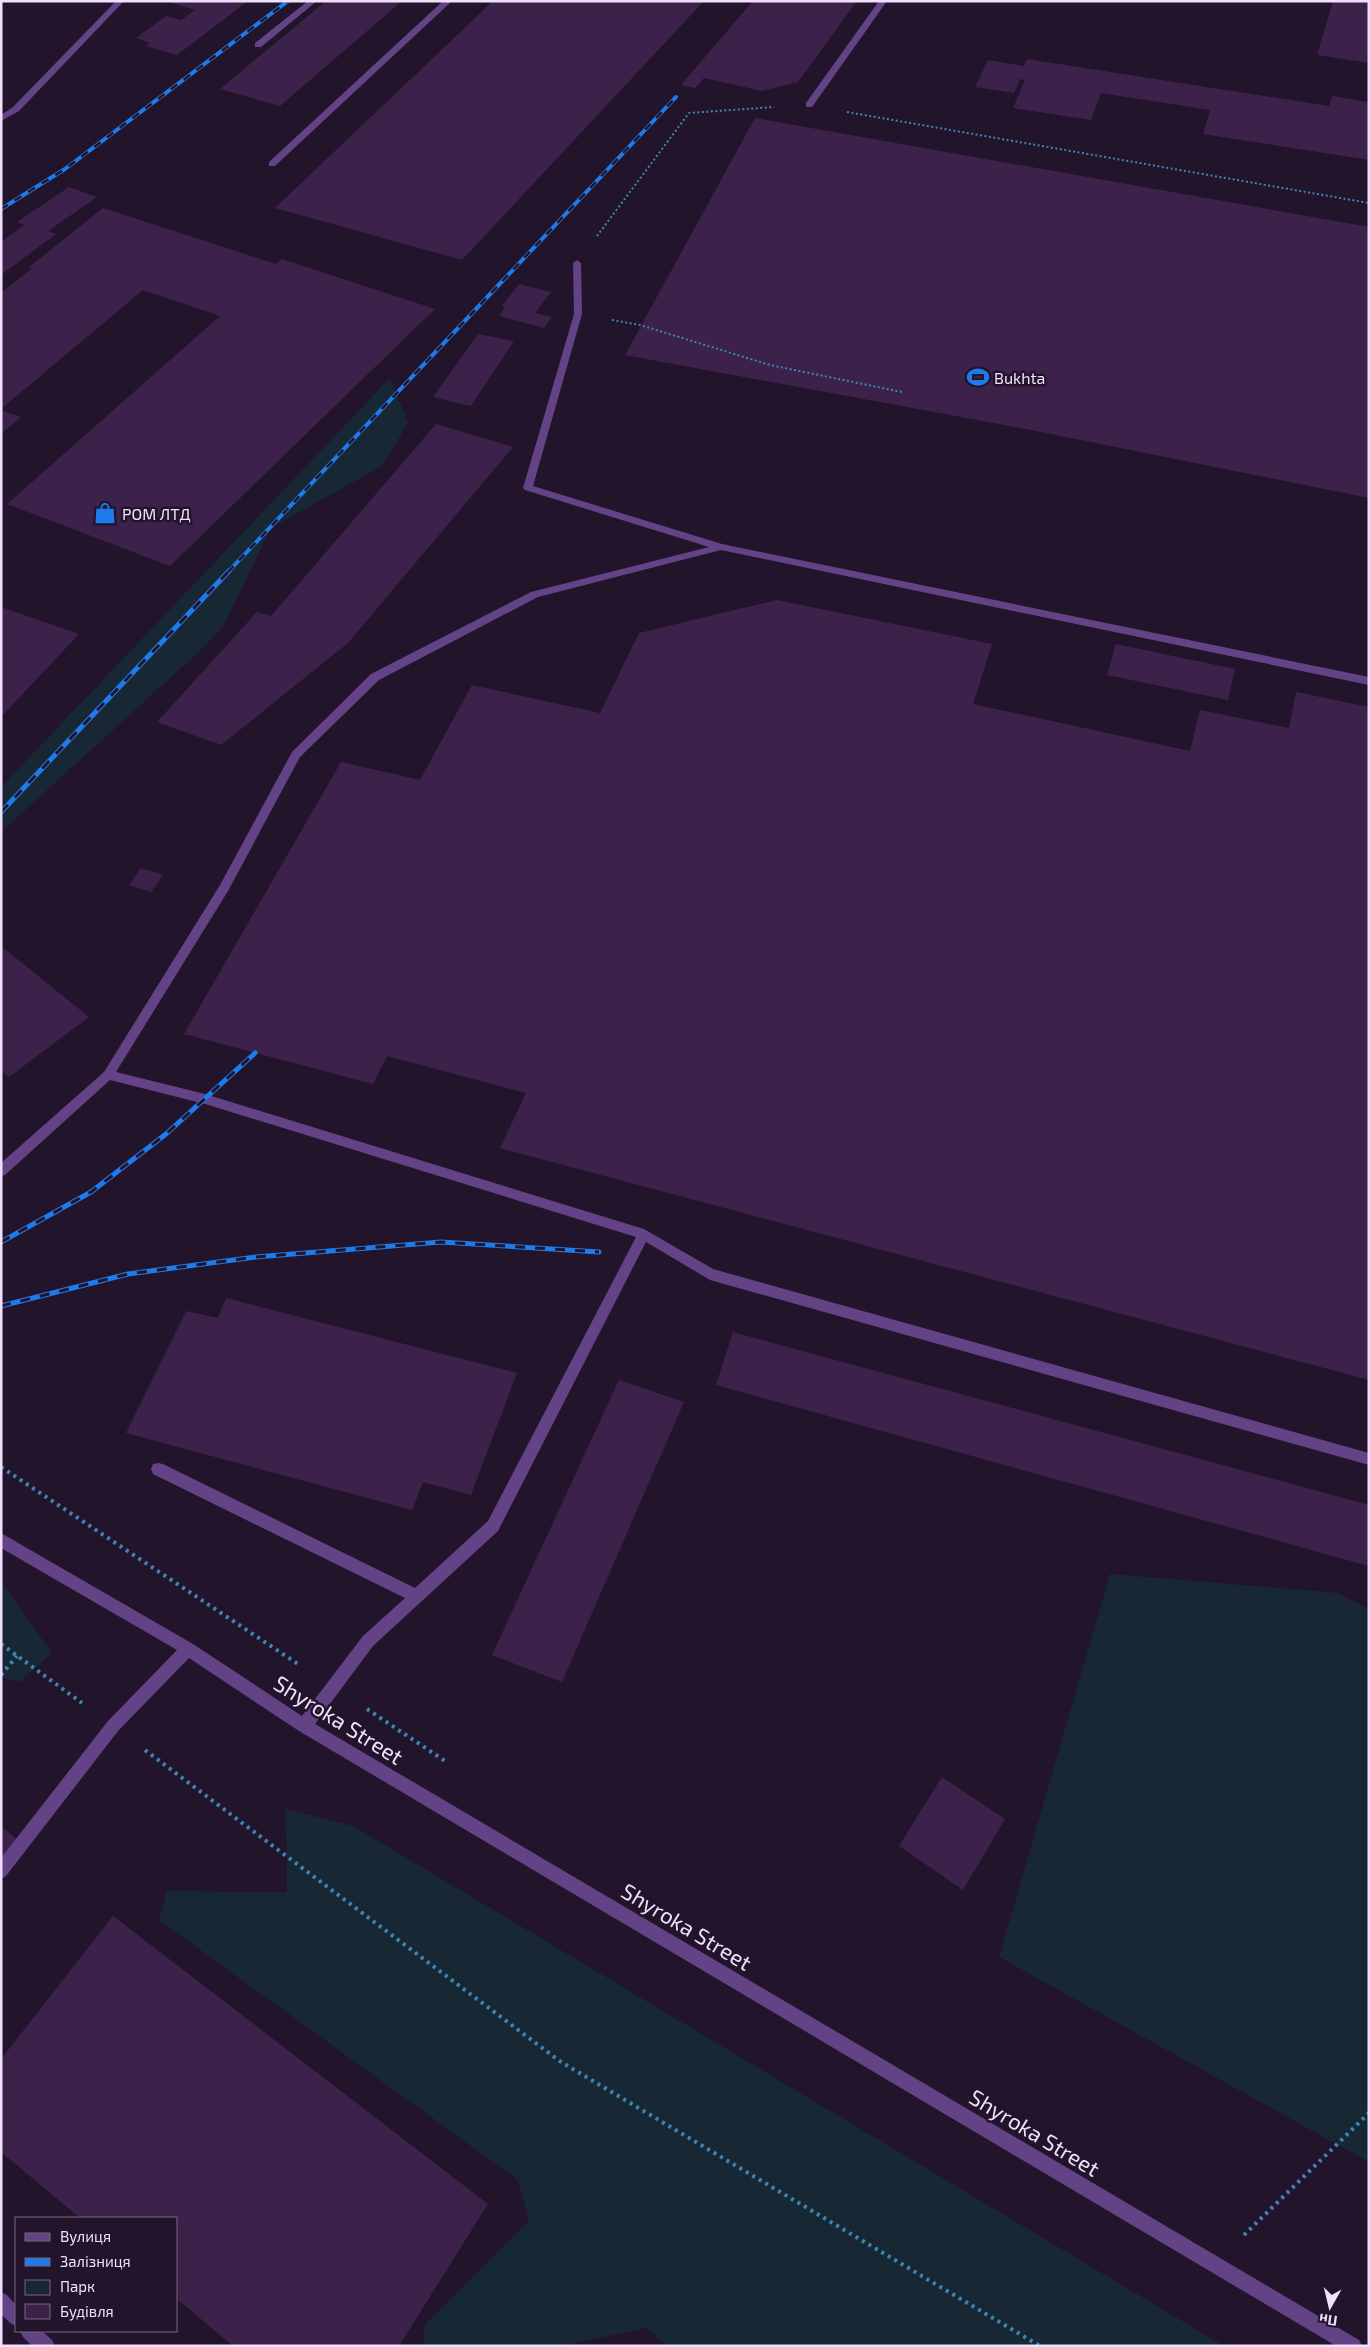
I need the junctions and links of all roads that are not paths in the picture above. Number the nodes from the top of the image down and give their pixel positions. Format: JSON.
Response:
{"nodes":[{"id":1,"x":120,"y":1,"type":"edge"},
{"id":2,"x":313,"y":1,"type":"edge"},
{"id":3,"x":448,"y":1,"type":"edge"},
{"id":4,"x":884,"y":1,"type":"edge"},
{"id":5,"x":258,"y":45,"type":"dead end"},
{"id":6,"x":809,"y":105,"type":"road end"},
{"id":7,"x":1,"y":119,"type":"edge"},
{"id":8,"x":272,"y":164,"type":"dead end"},
{"id":9,"x":577,"y":263,"type":"road end"},
{"id":10,"x":721,"y":547,"type":"junction"},
{"id":11,"x":1369,"y":681,"type":"edge"},
{"id":12,"x":108,"y":1075,"type":"junction"},
{"id":13,"x":1,"y":1171,"type":"edge"},
{"id":14,"x":644,"y":1234,"type":"junction"},
{"id":15,"x":1369,"y":1459,"type":"edge"},
{"id":16,"x":158,"y":1469,"type":"dead end"},
{"id":17,"x":1,"y":1540,"type":"edge"},
{"id":18,"x":416,"y":1596,"type":"junction"},
{"id":19,"x":188,"y":1650,"type":"junction"},
{"id":20,"x":304,"y":1726,"type":"junction"},
{"id":21,"x":1,"y":1871,"type":"edge"},
{"id":22,"x":1,"y":2301,"type":"edge"},
{"id":23,"x":15,"y":2316,"type":"edge"},
{"id":24,"x":30,"y":2332,"type":"edge"},
{"id":25,"x":46,"y":2346,"type":"edge"},
{"id":26,"x":1353,"y":2346,"type":"edge"}],
"edges":[{"from":1,"to":7,"type":"street"},
{"from":2,"to":5,"type":"street"},
{"from":3,"to":8,"type":"street"},
{"from":4,"to":6,"type":"street"},
{"from":9,"to":10,"type":"street"},
{"from":10,"to":11,"type":"street"},
{"from":10,"to":12,"type":"street"},
{"from":12,"to":13,"type":"street"},
{"from":12,"to":14,"type":"street"},
{"from":14,"to":15,"type":"street"},
{"from":14,"to":18,"type":"street"},
{"from":16,"to":18,"type":"street"},
{"from":17,"to":19,"type":"street","name":"Shyroka Street"},
{"from":18,"to":20,"type":"street"},
{"from":19,"to":20,"type":"street","name":"Shyroka Street"},
{"from":19,"to":21,"type":"street"},
{"from":20,"to":26,"type":"street","name":"Shyroka Street"},
{"from":22,"to":23,"type":"street"},
{"from":24,"to":25,"type":"street"}]}
